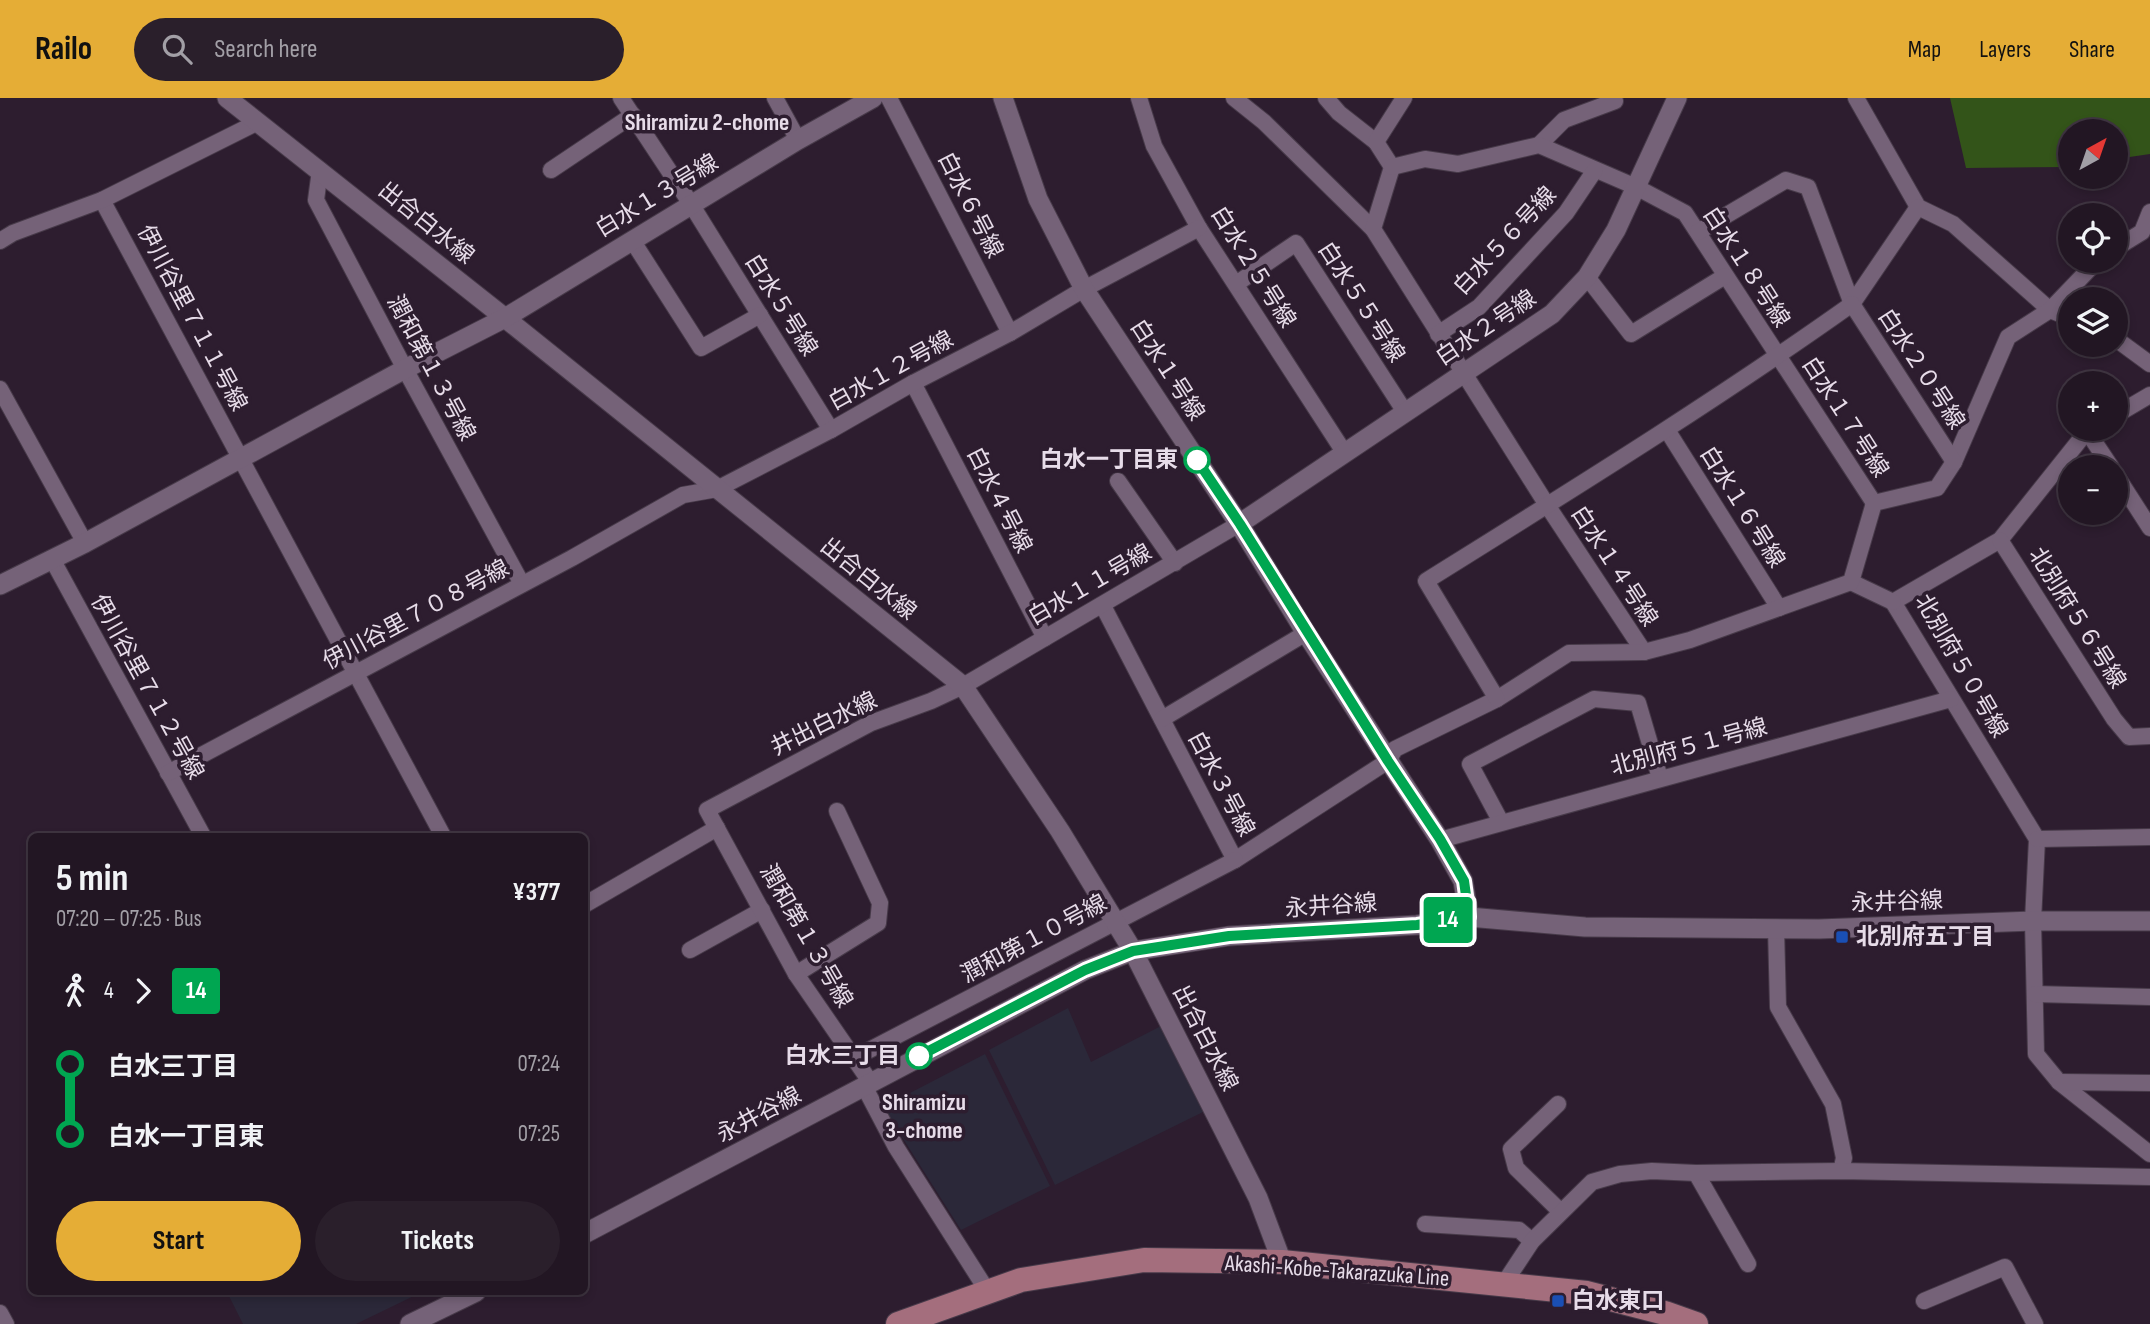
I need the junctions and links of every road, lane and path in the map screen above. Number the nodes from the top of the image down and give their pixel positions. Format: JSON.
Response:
{"nodes":[{"id":1,"x":227,"y":98,"type":"edge"},
{"id":2,"x":621,"y":98,"type":"edge"},
{"id":3,"x":775,"y":98,"type":"edge"},
{"id":4,"x":873,"y":98,"type":"edge"},
{"id":5,"x":889,"y":98,"type":"edge"},
{"id":6,"x":1003,"y":98,"type":"edge"},
{"id":7,"x":1139,"y":98,"type":"edge"},
{"id":8,"x":1234,"y":98,"type":"edge"},
{"id":9,"x":1326,"y":98,"type":"edge"},
{"id":10,"x":1404,"y":98,"type":"edge"},
{"id":11,"x":1614,"y":98,"type":"edge"},
{"id":12,"x":1677,"y":98,"type":"edge"},
{"id":13,"x":1856,"y":98,"type":"edge"},
{"id":14,"x":633,"y":116,"type":"junction"},
{"id":15,"x":258,"y":122,"type":"junction"},
{"id":16,"x":798,"y":139,"type":"junction"},
{"id":17,"x":1376,"y":142,"type":"junction"},
{"id":18,"x":1539,"y":145,"type":"junction"},
{"id":19,"x":1392,"y":167,"type":"junction"},
{"id":20,"x":320,"y":170,"type":"junction"},
{"id":21,"x":551,"y":170,"type":"dead end"},
{"id":22,"x":1595,"y":170,"type":"junction"},
{"id":23,"x":1636,"y":187,"type":"junction"},
{"id":24,"x":102,"y":200,"type":"junction"},
{"id":25,"x":691,"y":204,"type":"junction"},
{"id":26,"x":1918,"y":206,"type":"junction"},
{"id":27,"x":2150,"y":212,"type":"edge"},
{"id":28,"x":1199,"y":228,"type":"junction"},
{"id":29,"x":1373,"y":229,"type":"junction"},
{"id":30,"x":1698,"y":232,"type":"junction"},
{"id":31,"x":2146,"y":235,"type":"edge"},
{"id":32,"x":632,"y":240,"type":"junction"},
{"id":33,"x":0,"y":241,"type":"edge"},
{"id":34,"x":2128,"y":243,"type":"edge"},
{"id":35,"x":2085,"y":273,"type":"edge"},
{"id":36,"x":1726,"y":276,"type":"junction"},
{"id":37,"x":1587,"y":277,"type":"junction"},
{"id":38,"x":1236,"y":284,"type":"junction"},
{"id":39,"x":1084,"y":289,"type":"junction"},
{"id":40,"x":1852,"y":304,"type":"junction"},
{"id":41,"x":2050,"y":310,"type":"junction"},
{"id":42,"x":2058,"y":313,"type":"edge"},
{"id":43,"x":760,"y":315,"type":"junction"},
{"id":44,"x":505,"y":318,"type":"junction"},
{"id":45,"x":1010,"y":333,"type":"junction"},
{"id":46,"x":1438,"y":334,"type":"junction"},
{"id":47,"x":2128,"y":348,"type":"edge"},
{"id":48,"x":1777,"y":357,"type":"junction"},
{"id":49,"x":2150,"y":364,"type":"edge"},
{"id":50,"x":405,"y":369,"type":"junction"},
{"id":51,"x":1463,"y":374,"type":"junction"},
{"id":52,"x":914,"y":383,"type":"junction"},
{"id":53,"x":0,"y":389,"type":"edge"},
{"id":54,"x":2150,"y":395,"type":"edge"},
{"id":55,"x":2128,"y":408,"type":"edge"},
{"id":56,"x":1405,"y":412,"type":"junction"},
{"id":57,"x":831,"y":430,"type":"junction"},
{"id":58,"x":1667,"y":430,"type":"junction"},
{"id":59,"x":2081,"y":441,"type":"edge"},
{"id":60,"x":1344,"y":452,"type":"junction"},
{"id":61,"x":241,"y":458,"type":"junction"},
{"id":62,"x":1954,"y":462,"type":"junction"},
{"id":63,"x":1118,"y":481,"type":"dead end"},
{"id":64,"x":717,"y":489,"type":"junction"},
{"id":65,"x":2128,"y":494,"type":"edge"},
{"id":66,"x":684,"y":495,"type":"joint"},
{"id":67,"x":1874,"y":503,"type":"junction"},
{"id":68,"x":1547,"y":505,"type":"junction"},
{"id":69,"x":1240,"y":524,"type":"junction"},
{"id":70,"x":2150,"y":528,"type":"edge"},
{"id":71,"x":2000,"y":540,"type":"junction"},
{"id":72,"x":85,"y":543,"type":"junction"},
{"id":73,"x":52,"y":559,"type":"junction"},
{"id":74,"x":1175,"y":563,"type":"junction"},
{"id":75,"x":1852,"y":582,"type":"junction"},
{"id":76,"x":522,"y":584,"type":"junction"},
{"id":77,"x":0,"y":585,"type":"edge"},
{"id":78,"x":1893,"y":602,"type":"junction"},
{"id":79,"x":1103,"y":606,"type":"junction"},
{"id":80,"x":1779,"y":608,"type":"junction"},
{"id":81,"x":1306,"y":633,"type":"junction"},
{"id":82,"x":1045,"y":638,"type":"junction"},
{"id":83,"x":1644,"y":652,"type":"junction"},
{"id":84,"x":356,"y":674,"type":"junction"},
{"id":85,"x":963,"y":686,"type":"junction"},
{"id":86,"x":1497,"y":699,"type":"junction"},
{"id":87,"x":1951,"y":699,"type":"junction"},
{"id":88,"x":1162,"y":719,"type":"junction"},
{"id":89,"x":2150,"y":736,"type":"edge"},
{"id":90,"x":1388,"y":761,"type":"junction"},
{"id":91,"x":168,"y":773,"type":"junction"},
{"id":92,"x":1660,"y":778,"type":"junction"},
{"id":93,"x":707,"y":810,"type":"joint"},
{"id":94,"x":837,"y":811,"type":"dead end"},
{"id":95,"x":1501,"y":822,"type":"junction"},
{"id":96,"x":717,"y":828,"type":"junction"},
{"id":97,"x":201,"y":833,"type":"edge"},
{"id":98,"x":441,"y":833,"type":"edge"},
{"id":99,"x":2150,"y":837,"type":"edge"},
{"id":100,"x":1440,"y":839,"type":"junction"},
{"id":101,"x":2037,"y":839,"type":"junction"},
{"id":102,"x":1236,"y":860,"type":"junction"},
{"id":103,"x":588,"y":903,"type":"edge"},
{"id":104,"x":762,"y":910,"type":"junction"},
{"id":105,"x":1469,"y":917,"type":"junction"},
{"id":106,"x":2033,"y":920,"type":"junction"},
{"id":107,"x":2150,"y":921,"type":"edge"},
{"id":108,"x":1115,"y":922,"type":"junction"},
{"id":109,"x":1776,"y":928,"type":"junction"},
{"id":110,"x":690,"y":950,"type":"dead end"},
{"id":111,"x":1133,"y":951,"type":"junction"},
{"id":112,"x":796,"y":974,"type":"junction"},
{"id":113,"x":1007,"y":978,"type":"junction"},
{"id":114,"x":2035,"y":994,"type":"junction"},
{"id":115,"x":2150,"y":997,"type":"edge"},
{"id":116,"x":1021,"y":1003,"type":"junction"},
{"id":117,"x":854,"y":1058,"type":"junction"},
{"id":118,"x":2059,"y":1082,"type":"junction"},
{"id":119,"x":2150,"y":1083,"type":"edge"},
{"id":120,"x":867,"y":1084,"type":"junction"},
{"id":121,"x":1558,"y":1104,"type":"dead end"},
{"id":122,"x":2150,"y":1154,"type":"edge"},
{"id":123,"x":1842,"y":1171,"type":"junction"},
{"id":124,"x":1696,"y":1173,"type":"junction"},
{"id":125,"x":2150,"y":1177,"type":"edge"},
{"id":126,"x":1561,"y":1212,"type":"junction"},
{"id":127,"x":1424,"y":1224,"type":"dead end"},
{"id":128,"x":588,"y":1232,"type":"edge"},
{"id":129,"x":1532,"y":1241,"type":"junction"},
{"id":130,"x":1282,"y":1262,"type":"junction"},
{"id":131,"x":1748,"y":1264,"type":"dead end"},
{"id":132,"x":1503,"y":1284,"type":"junction"},
{"id":133,"x":988,"y":1292,"type":"junction"},
{"id":134,"x":469,"y":1295,"type":"edge"},
{"id":135,"x":1924,"y":1301,"type":"dead end"},
{"id":136,"x":0,"y":1313,"type":"edge"},
{"id":137,"x":6,"y":1324,"type":"edge"},
{"id":138,"x":411,"y":1324,"type":"edge"},
{"id":139,"x":898,"y":1324,"type":"edge"},
{"id":140,"x":1696,"y":1324,"type":"edge"},
{"id":141,"x":2035,"y":1324,"type":"edge"}],
"edges":[{"from":1,"to":15,"type":"street","name":"出合白水線"},
{"from":2,"to":14,"type":"street","name":"白水５号線"},
{"from":3,"to":16,"type":"street"},
{"from":4,"to":16,"type":"street","name":"白水１３号線"},
{"from":5,"to":45,"type":"street","name":"白水６号線"},
{"from":6,"to":39,"type":"street","name":"白水１号線"},
{"from":7,"to":28,"type":"street","name":"白水２５号線"},
{"from":8,"to":29,"type":"street","name":"白水１４号線"},
{"from":9,"to":17,"type":"street"},
{"from":10,"to":17,"type":"street"},
{"from":11,"to":18,"type":"street"},
{"from":12,"to":23,"type":"street","name":"白水２号線"},
{"from":13,"to":26,"type":"street"},
{"from":14,"to":21,"type":"street"},
{"from":14,"to":25,"type":"street","name":"白水５号線"},
{"from":15,"to":20,"type":"street","name":"出合白水線"},
{"from":15,"to":24,"type":"street"},
{"from":16,"to":25,"type":"street","name":"白水１３号線"},
{"from":17,"to":19,"type":"street"},
{"from":18,"to":19,"type":"street"},
{"from":18,"to":22,"type":"street","name":"白水１８号線"},
{"from":19,"to":29,"type":"street"},
{"from":20,"to":44,"type":"street","name":"出合白水線"},
{"from":20,"to":50,"type":"street","name":"潤和第１３号線"},
{"from":22,"to":23,"type":"street","name":"白水１８号線"},
{"from":22,"to":46,"type":"street","name":"白水５６号線"},
{"from":23,"to":30,"type":"street","name":"白水１８号線"},
{"from":23,"to":37,"type":"street","name":"白水２号線"},
{"from":24,"to":33,"type":"street"},
{"from":24,"to":61,"type":"street","name":"伊川谷里７１１号線"},
{"from":25,"to":32,"type":"street","name":"白水１３号線"},
{"from":25,"to":43,"type":"street","name":"白水５号線"},
{"from":26,"to":40,"type":"street"},
{"from":26,"to":41,"type":"street"},
{"from":27,"to":31,"type":"street"},
{"from":28,"to":38,"type":"street","name":"白水２５号線"},
{"from":28,"to":39,"type":"street","name":"白水１２号線"},
{"from":29,"to":46,"type":"street","name":"白水１４号線"},
{"from":30,"to":36,"type":"street","name":"白水１８号線"},
{"from":30,"to":40,"type":"street"},
{"from":31,"to":34,"type":"street"},
{"from":32,"to":43,"type":"street"},
{"from":32,"to":44,"type":"street","name":"白水１３号線"},
{"from":35,"to":41,"type":"street"},
{"from":36,"to":37,"type":"street"},
{"from":36,"to":48,"type":"street","name":"白水１８号線"},
{"from":37,"to":51,"type":"street","name":"白水２号線"},
{"from":38,"to":56,"type":"street","name":"白水５５号線"},
{"from":38,"to":60,"type":"street","name":"白水２５号線"},
{"from":39,"to":45,"type":"street","name":"白水１２号線"},
{"from":39,"to":69,"type":"street","name":"白水１号線"},
{"from":40,"to":48,"type":"street","name":"白水２０号線"},
{"from":40,"to":62,"type":"street","name":"白水２０号線"},
{"from":41,"to":42,"type":"street"},
{"from":41,"to":62,"type":"street"},
{"from":43,"to":57,"type":"street","name":"白水５号線"},
{"from":44,"to":50,"type":"street","name":"白水１３号線"},
{"from":44,"to":64,"type":"street","name":"出合白水線"},
{"from":45,"to":52,"type":"street","name":"白水１２号線"},
{"from":46,"to":51,"type":"street","name":"白水１４号線"},
{"from":47,"to":49,"type":"street"},
{"from":48,"to":58,"type":"street","name":"白水２０号線"},
{"from":48,"to":67,"type":"street","name":"白水１７号線"},
{"from":50,"to":61,"type":"street","name":"白水１３号線"},
{"from":50,"to":76,"type":"street","name":"潤和第１３号線"},
{"from":51,"to":56,"type":"street","name":"白水２号線"},
{"from":51,"to":68,"type":"street","name":"白水１４号線"},
{"from":52,"to":57,"type":"street","name":"白水１２号線"},
{"from":52,"to":82,"type":"street","name":"白水４号線"},
{"from":53,"to":72,"type":"street"},
{"from":54,"to":55,"type":"street"},
{"from":56,"to":60,"type":"street","name":"白水２号線"},
{"from":57,"to":64,"type":"street","name":"白水１２号線"},
{"from":58,"to":68,"type":"street","name":"白水２０号線"},
{"from":58,"to":80,"type":"street","name":"白水１６号線"},
{"from":59,"to":71,"type":"street","name":"北別府５０号線"},
{"from":60,"to":69,"type":"street","name":"白水２号線"},
{"from":61,"to":72,"type":"street","name":"白水１３号線"},
{"from":61,"to":84,"type":"street","name":"伊川谷里７１１号線"},
{"from":62,"to":67,"type":"street","name":"白水２０号線"},
{"from":63,"to":74,"type":"street"},
{"from":64,"to":66,"type":"street","name":"白水１２号線"},
{"from":64,"to":85,"type":"street","name":"出合白水線"},
{"from":65,"to":70,"type":"street"},
{"from":66,"to":76,"type":"street","name":"伊川谷里７０８号線"},
{"from":67,"to":75,"type":"street"},
{"from":68,"to":83,"type":"street","name":"白水１４号線"},
{"from":68,"to":86,"type":"street","name":"白水２０号線"},
{"from":69,"to":74,"type":"street","name":"白水１１号線"},
{"from":69,"to":81,"type":"street","name":"白水１号線"},
{"from":71,"to":78,"type":"street","name":"北別府５０号線"},
{"from":71,"to":89,"type":"street","name":"北別府５６号線"},
{"from":72,"to":73,"type":"street","name":"白水１３号線"},
{"from":73,"to":77,"type":"street","name":"白水１３号線"},
{"from":73,"to":91,"type":"street","name":"伊川谷里７１２号線"},
{"from":74,"to":79,"type":"street","name":"白水１１号線"},
{"from":75,"to":78,"type":"street"},
{"from":75,"to":80,"type":"street"},
{"from":76,"to":84,"type":"street","name":"伊川谷里７０８号線"},
{"from":78,"to":87,"type":"street","name":"北別府５０号線"},
{"from":79,"to":82,"type":"street","name":"白水１１号線"},
{"from":79,"to":88,"type":"street","name":"白水３号線"},
{"from":80,"to":83,"type":"street"},
{"from":81,"to":88,"type":"street"},
{"from":81,"to":90,"type":"street","name":"白水１号線"},
{"from":82,"to":85,"type":"street","name":"白水１１号線"},
{"from":83,"to":86,"type":"street"},
{"from":84,"to":91,"type":"street","name":"伊川谷里７０８号線"},
{"from":84,"to":98,"type":"street","name":"伊川谷里７１１号線"},
{"from":85,"to":93,"type":"street","name":"井出白水線"},
{"from":85,"to":108,"type":"street","name":"出合白水線"},
{"from":86,"to":90,"type":"street"},
{"from":87,"to":92,"type":"street","name":"北別府５１号線"},
{"from":87,"to":101,"type":"street","name":"北別府５０号線"},
{"from":88,"to":102,"type":"street","name":"白水３号線"},
{"from":90,"to":100,"type":"street","name":"白水１号線"},
{"from":90,"to":102,"type":"street","name":"白水３号線"},
{"from":91,"to":97,"type":"street","name":"伊川谷里７１２号線"},
{"from":92,"to":95,"type":"street","name":"北別府５１号線"},
{"from":92,"to":95,"type":"street"},
{"from":93,"to":96,"type":"street","name":"潤和第１３号線"},
{"from":94,"to":112,"type":"street"},
{"from":95,"to":100,"type":"street","name":"北別府５１号線"},
{"from":96,"to":103,"type":"street"},
{"from":96,"to":104,"type":"street","name":"潤和第１３号線"},
{"from":99,"to":101,"type":"street"},
{"from":100,"to":105,"type":"street","name":"白水１号線"},
{"from":101,"to":106,"type":"street"},
{"from":102,"to":108,"type":"street","name":"潤和第１０号線"},
{"from":104,"to":110,"type":"street"},
{"from":104,"to":112,"type":"street","name":"潤和第１３号線"},
{"from":105,"to":109,"type":"street","name":"永井谷線"},
{"from":105,"to":111,"type":"street","name":"永井谷線"},
{"from":106,"to":107,"type":"street","name":"永井谷線"},
{"from":106,"to":109,"type":"street","name":"永井谷線"},
{"from":106,"to":114,"type":"street"},
{"from":108,"to":111,"type":"street","name":"出合白水線"},
{"from":108,"to":113,"type":"street","name":"潤和第１０号線"},
{"from":109,"to":123,"type":"street"},
{"from":111,"to":116,"type":"street","name":"永井谷線"},
{"from":111,"to":130,"type":"street","name":"出合白水線"},
{"from":112,"to":117,"type":"street","name":"潤和第１３号線"},
{"from":113,"to":116,"type":"street"},
{"from":113,"to":117,"type":"street","name":"潤和第１０号線"},
{"from":114,"to":115,"type":"street"},
{"from":114,"to":118,"type":"street"},
{"from":116,"to":120,"type":"street","name":"永井谷線"},
{"from":117,"to":120,"type":"street","name":"潤和第１３号線"},
{"from":118,"to":119,"type":"street"},
{"from":118,"to":122,"type":"street"},
{"from":120,"to":128,"type":"street","name":"永井谷線"},
{"from":120,"to":133,"type":"street","name":"潤和第１３号線"},
{"from":121,"to":126,"type":"street"},
{"from":123,"to":124,"type":"street"},
{"from":123,"to":125,"type":"street"},
{"from":124,"to":126,"type":"street"},
{"from":124,"to":131,"type":"street"},
{"from":126,"to":129,"type":"street"},
{"from":127,"to":129,"type":"street"},
{"from":129,"to":132,"type":"street"},
{"from":130,"to":132,"type":"main road","name":"Akashi-Kobe-Takarazuka Line"},
{"from":130,"to":133,"type":"main road","name":"Akashi-Kobe-Takarazuka Line"},
{"from":132,"to":140,"type":"main road","name":"Akashi-Kobe-Takarazuka Line"},
{"from":133,"to":139,"type":"main road","name":"Akashi-Kobe-Takarazuka Line"},
{"from":134,"to":138,"type":"street"},
{"from":135,"to":141,"type":"street"},
{"from":136,"to":137,"type":"street"}]}
